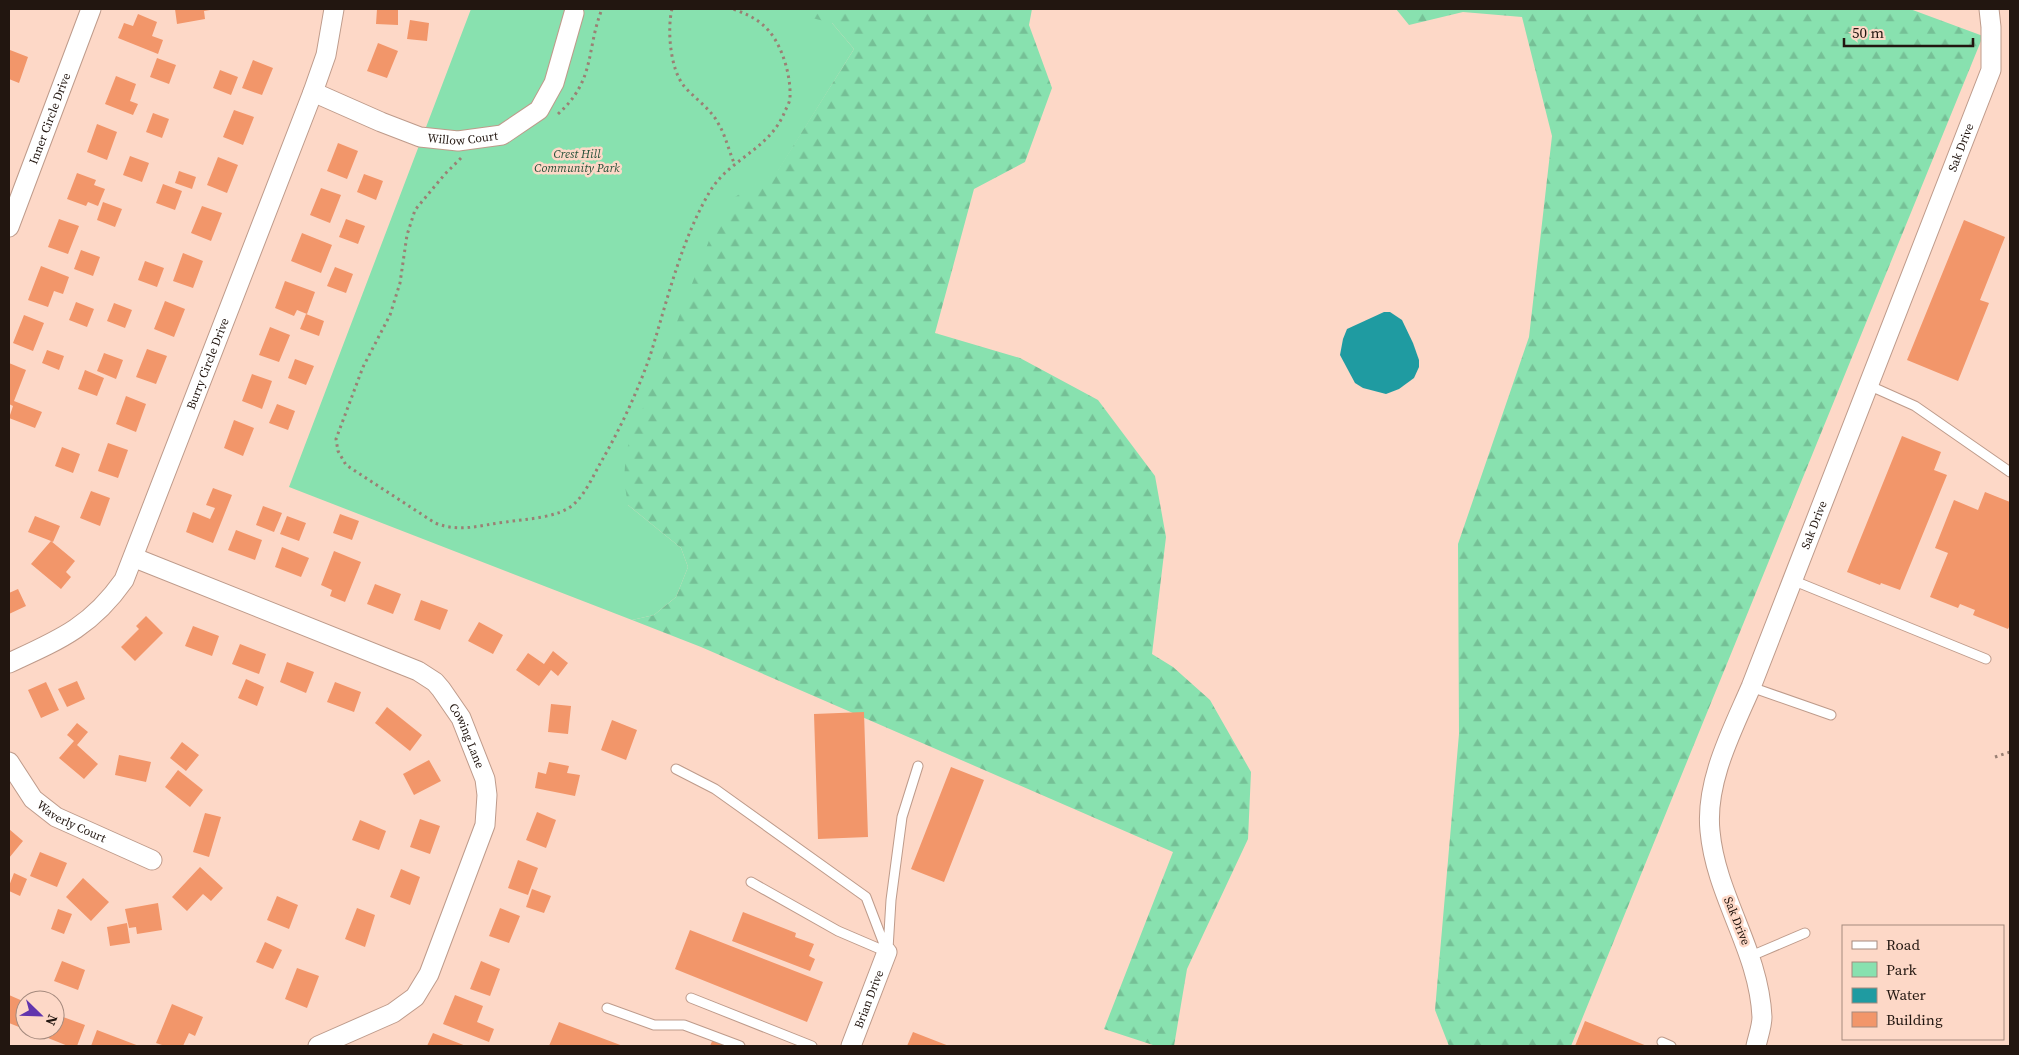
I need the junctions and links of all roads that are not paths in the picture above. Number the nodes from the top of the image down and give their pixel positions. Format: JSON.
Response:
{"nodes":[{"id":1,"x":91,"y":9,"type":"edge"},
{"id":2,"x":334,"y":9,"type":"edge"},
{"id":3,"x":1989,"y":9,"type":"edge"},
{"id":4,"x":574,"y":13,"type":"dead end"},
{"id":5,"x":313,"y":92,"type":"junction"},
{"id":6,"x":9,"y":227,"type":"edge"},
{"id":7,"x":1868,"y":385,"type":"junction"},
{"id":8,"x":2010,"y":472,"type":"edge"},
{"id":9,"x":135,"y":558,"type":"junction"},
{"id":10,"x":1792,"y":580,"type":"junction"},
{"id":11,"x":1986,"y":659,"type":"dead end"},
{"id":12,"x":9,"y":662,"type":"edge"},
{"id":13,"x":1751,"y":687,"type":"junction"},
{"id":14,"x":1831,"y":715,"type":"dead end"},
{"id":15,"x":9,"y":762,"type":"edge"},
{"id":16,"x":918,"y":766,"type":"dead end"},
{"id":17,"x":676,"y":770,"type":"dead end"},
{"id":18,"x":152,"y":860,"type":"dead end"},
{"id":19,"x":751,"y":882,"type":"dead end"},
{"id":20,"x":1805,"y":933,"type":"dead end"},
{"id":21,"x":887,"y":952,"type":"junction"},
{"id":22,"x":1751,"y":956,"type":"junction"},
{"id":23,"x":691,"y":998,"type":"dead end"},
{"id":24,"x":608,"y":1008,"type":"dead end"},
{"id":25,"x":1662,"y":1042,"type":"dead end"},
{"id":26,"x":318,"y":1046,"type":"edge"},
{"id":27,"x":740,"y":1046,"type":"edge"},
{"id":28,"x":812,"y":1046,"type":"edge"},
{"id":29,"x":851,"y":1046,"type":"edge"},
{"id":30,"x":1671,"y":1046,"type":"edge"},
{"id":31,"x":1756,"y":1046,"type":"edge"}],
"edges":[{"from":1,"to":6,"type":"street","name":"Inner Circle Drive"},
{"from":2,"to":5,"type":"street","name":"Burry Circle Drive"},
{"from":3,"to":7,"type":"street","name":"Sak Drive"},
{"from":4,"to":5,"type":"street","name":"Willow Court"},
{"from":5,"to":9,"type":"street","name":"Burry Circle Drive"},
{"from":7,"to":8,"type":"lane"},
{"from":7,"to":10,"type":"street","name":"Sak Drive"},
{"from":9,"to":12,"type":"street","name":"Burry Circle Drive"},
{"from":9,"to":26,"type":"street","name":"Cowing Lane"},
{"from":10,"to":11,"type":"lane"},
{"from":10,"to":13,"type":"street","name":"Sak Drive"},
{"from":13,"to":14,"type":"lane"},
{"from":13,"to":22,"type":"street","name":"Sak Drive"},
{"from":15,"to":18,"type":"street","name":"Waverly Court"},
{"from":16,"to":21,"type":"lane"},
{"from":17,"to":21,"type":"lane"},
{"from":19,"to":21,"type":"lane"},
{"from":20,"to":22,"type":"lane"},
{"from":21,"to":29,"type":"street","name":"Brian Drive"},
{"from":22,"to":31,"type":"street","name":"Sak Drive"},
{"from":23,"to":28,"type":"lane"},
{"from":24,"to":27,"type":"lane"},
{"from":25,"to":30,"type":"lane"}]}
